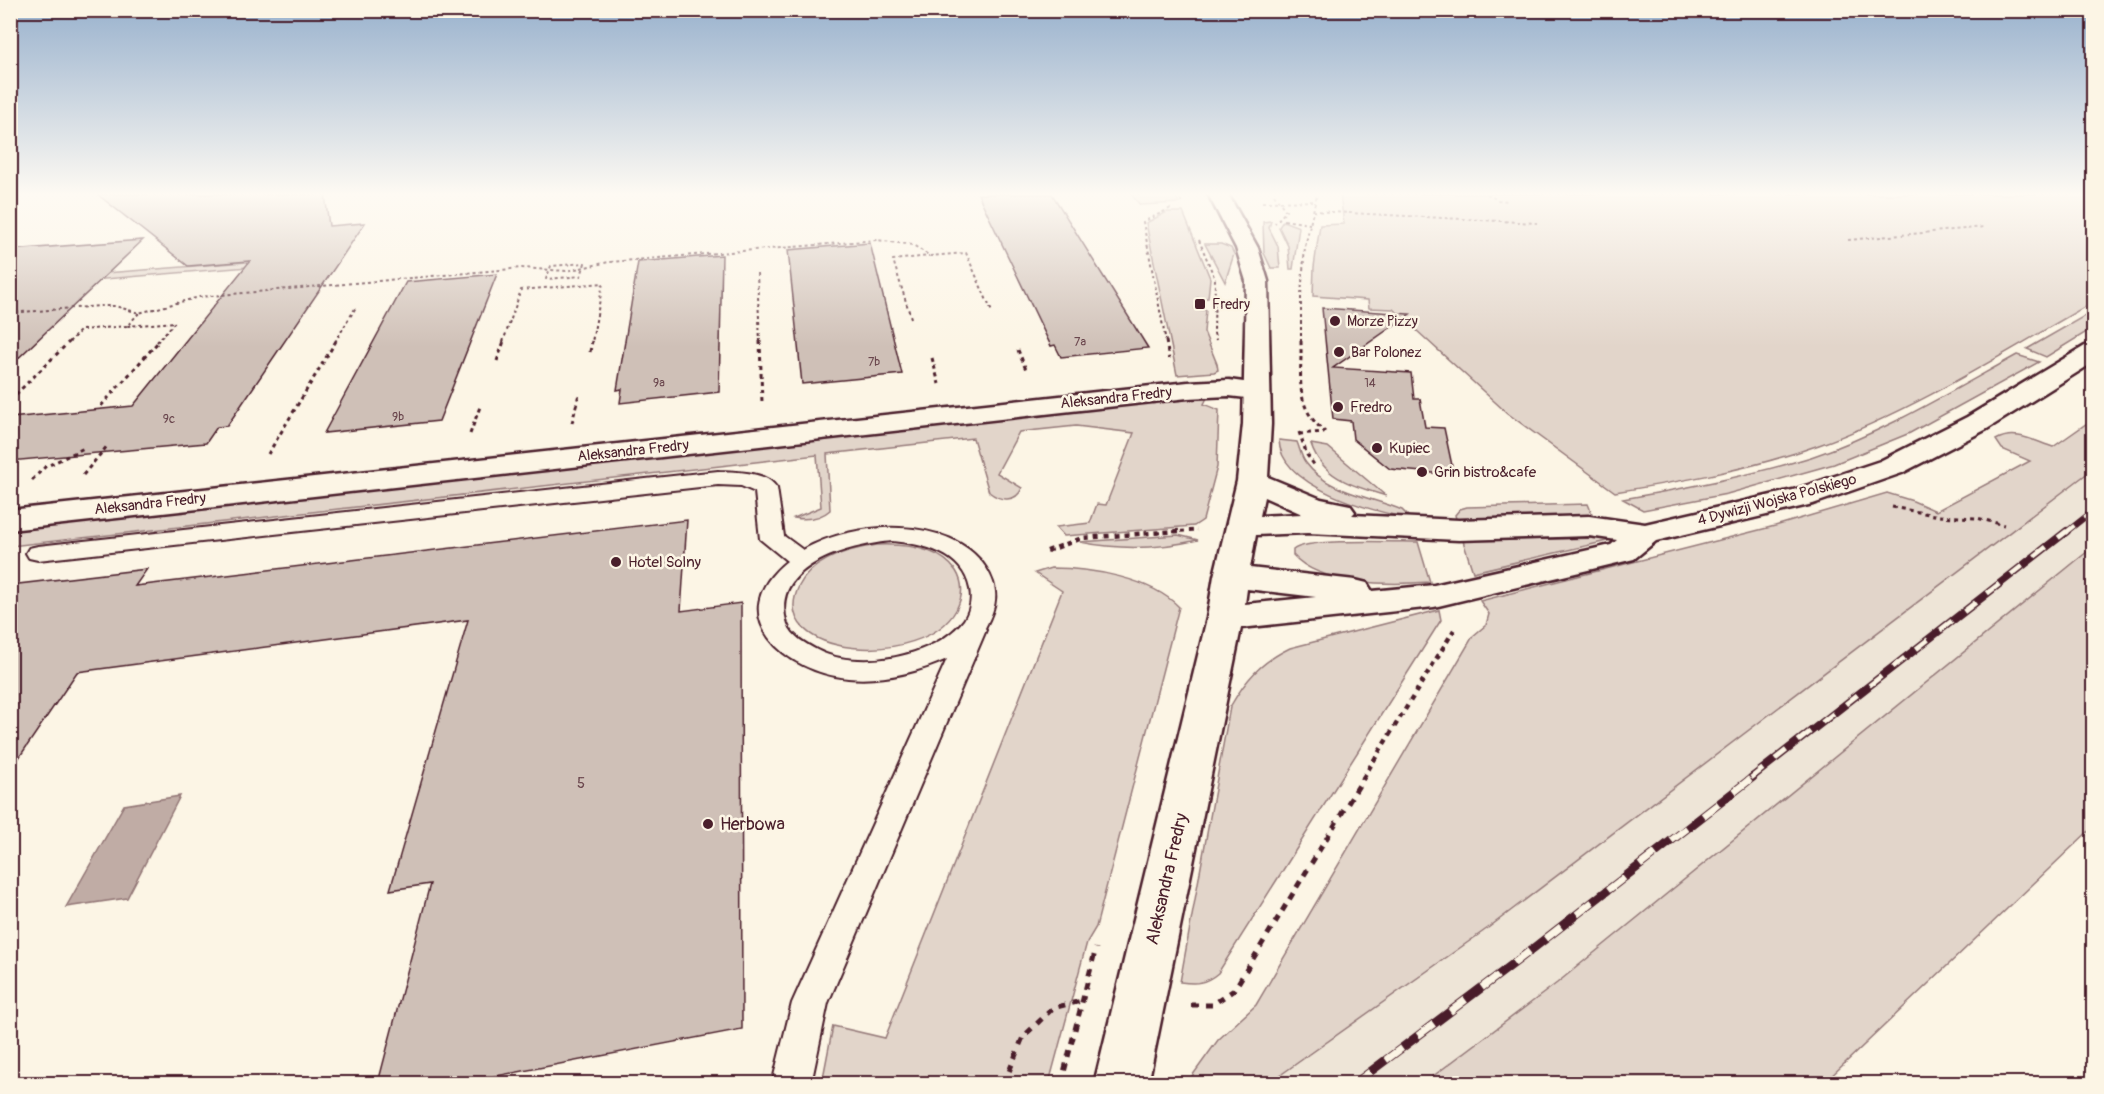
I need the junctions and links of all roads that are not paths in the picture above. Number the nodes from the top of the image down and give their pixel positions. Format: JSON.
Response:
{"nodes":[{"id":1,"x":1245,"y":245,"type":"edge"},
{"id":2,"x":2094,"y":351,"type":"edge"},
{"id":3,"x":1255,"y":391,"type":"junction"},
{"id":4,"x":1252,"y":481,"type":"junction"},
{"id":5,"x":10,"y":520,"type":"edge"},
{"id":6,"x":1243,"y":526,"type":"junction"},
{"id":7,"x":1414,"y":530,"type":"junction"},
{"id":8,"x":1645,"y":534,"type":"junction"},
{"id":9,"x":38,"y":553,"type":"dead end"},
{"id":10,"x":802,"y":560,"type":"junction"},
{"id":11,"x":1228,"y":597,"type":"junction"},
{"id":12,"x":978,"y":618,"type":"junction"},
{"id":13,"x":791,"y":1083,"type":"edge"},
{"id":14,"x":1121,"y":1083,"type":"edge"}],
"edges":[{"from":1,"to":3,"type":"street","name":"Aleksandra Fredry"},
{"from":2,"to":8,"type":"street","name":"4 Dywizji Wojska Polskiego"},
{"from":3,"to":4,"type":"street","name":"Aleksandra Fredry"},
{"from":3,"to":5,"type":"street","name":"Aleksandra Fredry"},
{"from":4,"to":6,"type":"street","name":"Aleksandra Fredry"},
{"from":4,"to":7,"type":"street","name":"4 Dywizji Wojska Polskiego"},
{"from":6,"to":7,"type":"street","name":"4 Dywizji Wojska Polskiego"},
{"from":6,"to":11,"type":"street","name":"Aleksandra Fredry"},
{"from":7,"to":8,"type":"street","name":"4 Dywizji Wojska Polskiego"},
{"from":8,"to":11,"type":"street","name":"4 Dywizji Wojska Polskiego"},
{"from":9,"to":10,"type":"lane"},
{"from":10,"to":12,"type":"lane"},
{"from":10,"to":12,"type":"lane"},
{"from":11,"to":14,"type":"street","name":"Aleksandra Fredry"},
{"from":12,"to":13,"type":"lane"}]}
